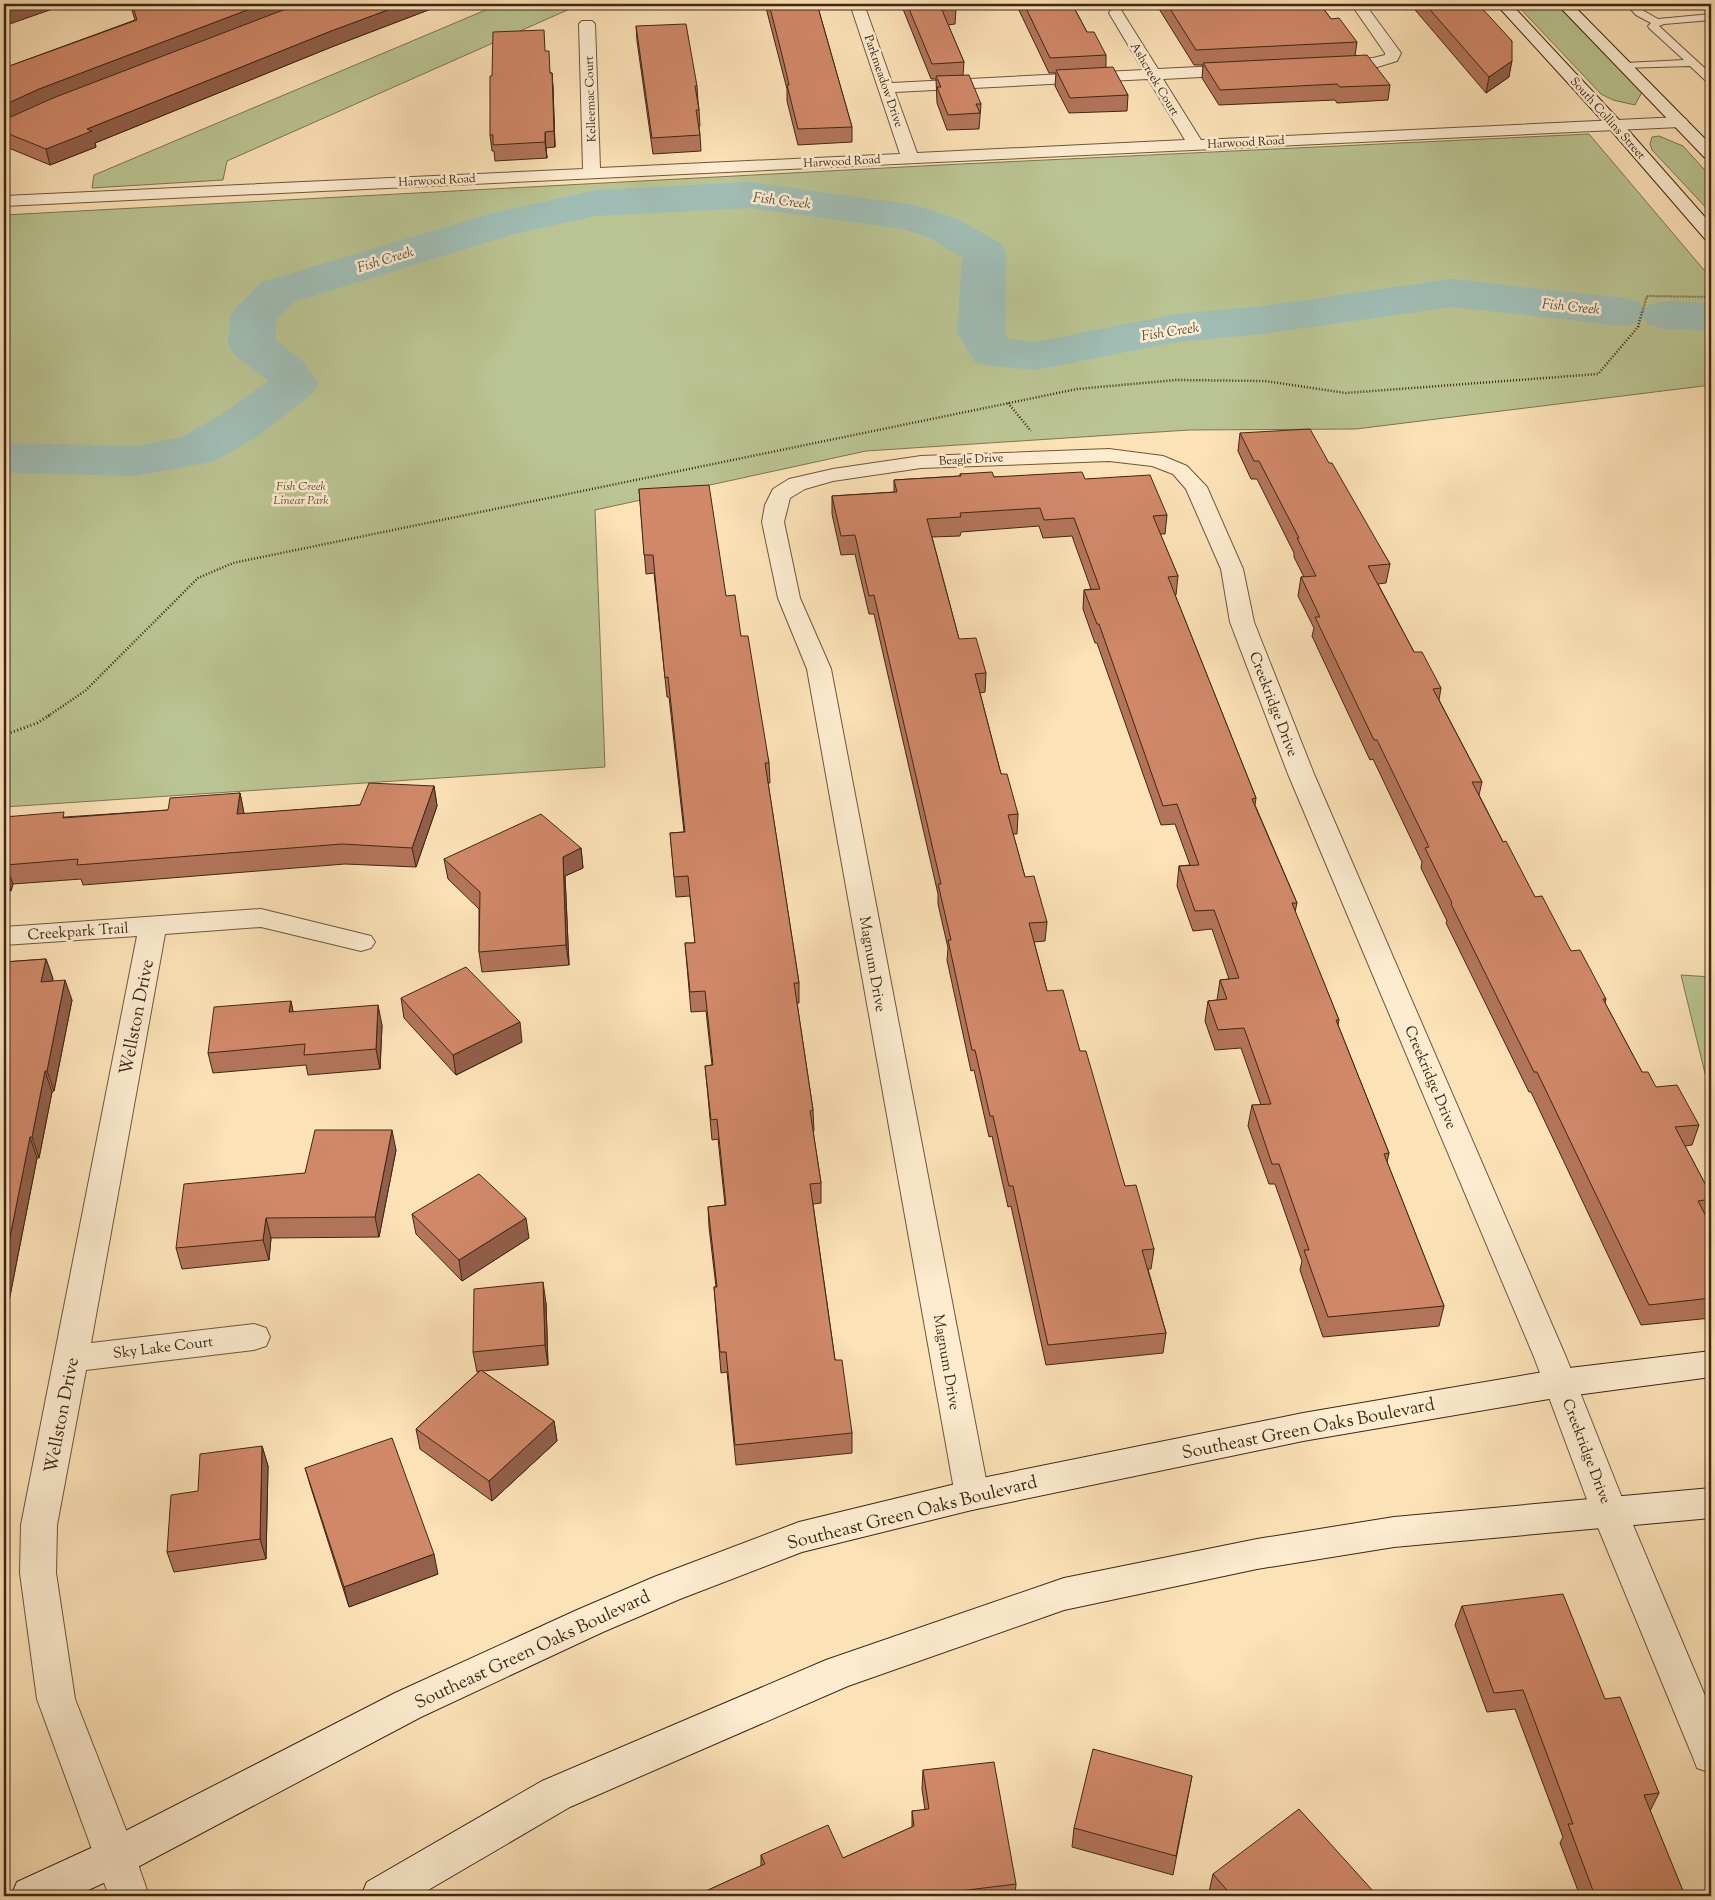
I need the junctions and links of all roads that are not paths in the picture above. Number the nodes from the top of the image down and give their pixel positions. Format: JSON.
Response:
{"nodes":[{"id":1,"x":857,"y":4,"type":"edge"},
{"id":2,"x":1358,"y":4,"type":"edge"},
{"id":3,"x":1503,"y":4,"type":"edge"},
{"id":4,"x":1564,"y":4,"type":"edge"},
{"id":5,"x":1631,"y":4,"type":"edge"},
{"id":6,"x":1116,"y":13,"type":"dead end"},
{"id":7,"x":1711,"y":17,"type":"edge"},
{"id":8,"x":1659,"y":23,"type":"junction"},
{"id":9,"x":587,"y":24,"type":"dead end"},
{"id":10,"x":1691,"y":63,"type":"junction"},
{"id":11,"x":1326,"y":66,"type":"edge"},
{"id":12,"x":1625,"y":66,"type":"junction"},
{"id":13,"x":1258,"y":69,"type":"edge"},
{"id":14,"x":1153,"y":74,"type":"junction"},
{"id":15,"x":1711,"y":80,"type":"edge"},
{"id":16,"x":886,"y":88,"type":"junction"},
{"id":17,"x":1680,"y":122,"type":"junction"},
{"id":18,"x":1615,"y":125,"type":"junction"},
{"id":19,"x":1195,"y":144,"type":"junction"},
{"id":20,"x":1711,"y":154,"type":"edge"},
{"id":21,"x":910,"y":158,"type":"junction"},
{"id":22,"x":592,"y":173,"type":"junction"},
{"id":23,"x":4,"y":201,"type":"edge"},
{"id":24,"x":1711,"y":235,"type":"edge"},
{"id":25,"x":1109,"y":455,"type":"joint"},
{"id":26,"x":833,"y":475,"type":"joint"},
{"id":27,"x":153,"y":925,"type":"junction"},
{"id":28,"x":4,"y":936,"type":"edge"},
{"id":29,"x":361,"y":942,"type":"dead end"},
{"id":30,"x":254,"y":1337,"type":"dead end"},
{"id":31,"x":72,"y":1358,"type":"junction"},
{"id":32,"x":1711,"y":1364,"type":"edge"},
{"id":33,"x":1561,"y":1383,"type":"junction"},
{"id":34,"x":972,"y":1495,"type":"junction"},
{"id":35,"x":1711,"y":1503,"type":"edge"},
{"id":36,"x":1610,"y":1513,"type":"junction"},
{"id":37,"x":1711,"y":1755,"type":"edge"},
{"id":38,"x":116,"y":1857,"type":"junction"},
{"id":39,"x":31,"y":1896,"type":"edge"},
{"id":40,"x":129,"y":1896,"type":"edge"},
{"id":41,"x":381,"y":1896,"type":"edge"}],
"edges":[{"from":1,"to":16,"type":"street","name":"Parkmeadow Drive"},
{"from":2,"to":11,"type":"street"},
{"from":3,"to":18,"type":"street","name":"South Collins Street"},
{"from":4,"to":12,"type":"street"},
{"from":5,"to":8,"type":"lane"},
{"from":6,"to":14,"type":"street","name":"Ashcreek Court"},
{"from":7,"to":8,"type":"lane"},
{"from":8,"to":10,"type":"lane"},
{"from":9,"to":22,"type":"street","name":"Kelleemac Court"},
{"from":10,"to":12,"type":"lane"},
{"from":10,"to":15,"type":"lane"},
{"from":12,"to":17,"type":"street"},
{"from":13,"to":14,"type":"street"},
{"from":14,"to":16,"type":"street"},
{"from":14,"to":19,"type":"street","name":"Ashcreek Court"},
{"from":16,"to":21,"type":"street","name":"Parkmeadow Drive"},
{"from":17,"to":18,"type":"street","name":"Harwood Road"},
{"from":17,"to":20,"type":"street"},
{"from":18,"to":19,"type":"street","name":"Harwood Road"},
{"from":18,"to":24,"type":"street","name":"South Collins Street"},
{"from":19,"to":21,"type":"street","name":"Harwood Road"},
{"from":21,"to":22,"type":"street","name":"Harwood Road"},
{"from":22,"to":23,"type":"street","name":"Harwood Road"},
{"from":25,"to":26,"type":"street","name":"Beagle Drive"},
{"from":25,"to":33,"type":"street","name":"Creekridge Drive"},
{"from":26,"to":34,"type":"street","name":"Magnum Drive"},
{"from":27,"to":28,"type":"street","name":"Creekpark Trail"},
{"from":27,"to":29,"type":"street","name":"Creekpark Trail"},
{"from":27,"to":31,"type":"street","name":"Wellston Drive"},
{"from":30,"to":31,"type":"street","name":"Sky Lake Court"},
{"from":31,"to":38,"type":"street","name":"Wellston Drive"},
{"from":32,"to":33,"type":"street","name":"Southeast Green Oaks Boulevard"},
{"from":33,"to":34,"type":"street","name":"Southeast Green Oaks Boulevard"},
{"from":33,"to":36,"type":"street","name":"Creekridge Drive"},
{"from":34,"to":38,"type":"street","name":"Southeast Green Oaks Boulevard"},
{"from":35,"to":36,"type":"street"},
{"from":36,"to":37,"type":"street","name":"Creekridge Drive"},
{"from":36,"to":41,"type":"street"},
{"from":38,"to":39,"type":"street","name":"Southeast Green Oaks Boulevard"},
{"from":38,"to":40,"type":"street","name":"Wellston Drive"}]}
